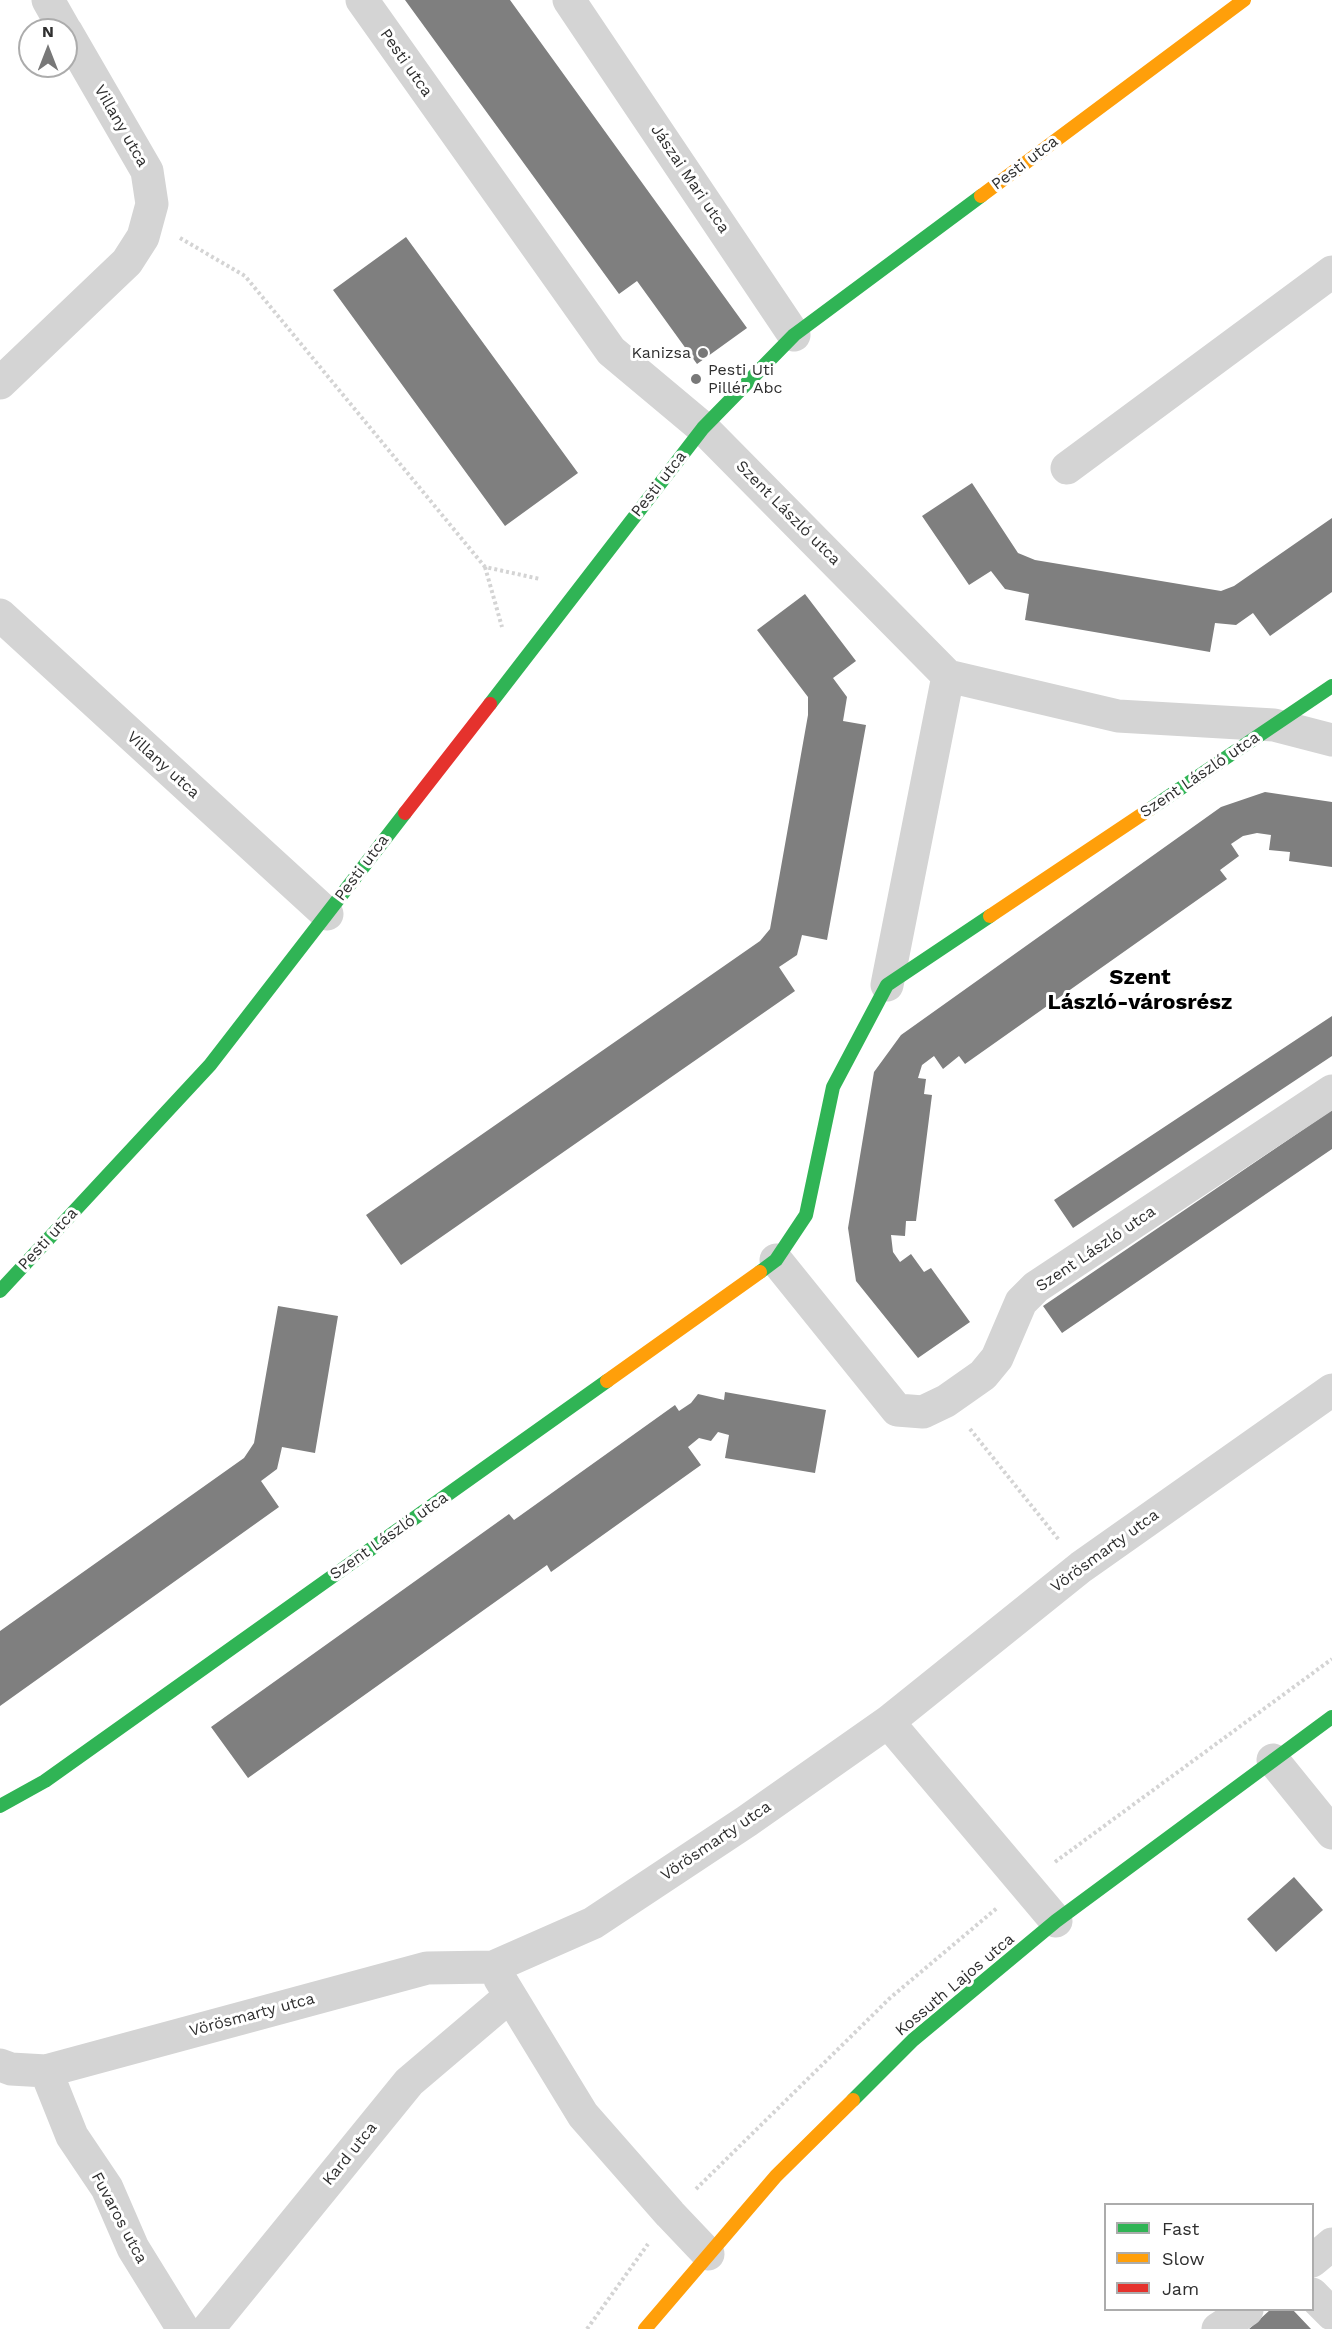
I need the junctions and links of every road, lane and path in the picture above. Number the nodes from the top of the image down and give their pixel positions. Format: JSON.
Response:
{"nodes":[{"id":1,"x":48,"y":0,"type":"edge"},
{"id":2,"x":362,"y":0,"type":"edge"},
{"id":3,"x":1244,"y":0,"type":"edge"},
{"id":4,"x":581,"y":8,"type":"edge"},
{"id":5,"x":58,"y":18,"type":"edge"},
{"id":6,"x":78,"y":52,"type":"edge"},
{"id":7,"x":148,"y":220,"type":"junction"},
{"id":8,"x":1332,"y":272,"type":"edge"},
{"id":9,"x":794,"y":335,"type":"junction"},
{"id":10,"x":0,"y":383,"type":"edge"},
{"id":11,"x":703,"y":428,"type":"junction"},
{"id":12,"x":1067,"y":468,"type":"dead end"},
{"id":13,"x":485,"y":567,"type":"junction"},
{"id":14,"x":578,"y":587,"type":"junction"},
{"id":15,"x":0,"y":615,"type":"edge"},
{"id":16,"x":514,"y":670,"type":"junction"},
{"id":17,"x":948,"y":676,"type":"junction"},
{"id":18,"x":1332,"y":686,"type":"edge"},
{"id":19,"x":1274,"y":725,"type":"junction"},
{"id":20,"x":1332,"y":740,"type":"edge"},
{"id":21,"x":327,"y":914,"type":"junction"},
{"id":22,"x":888,"y":986,"type":"junction"},
{"id":23,"x":1332,"y":1091,"type":"edge"},
{"id":24,"x":776,"y":1260,"type":"junction"},
{"id":25,"x":0,"y":1291,"type":"edge"},
{"id":26,"x":1332,"y":1390,"type":"edge"},
{"id":27,"x":946,"y":1401,"type":"junction"},
{"id":28,"x":1081,"y":1567,"type":"junction"},
{"id":29,"x":1332,"y":1717,"type":"edge"},
{"id":30,"x":888,"y":1722,"type":"junction"},
{"id":31,"x":1273,"y":1760,"type":"junction"},
{"id":32,"x":0,"y":1806,"type":"edge"},
{"id":33,"x":1332,"y":1833,"type":"edge"},
{"id":34,"x":1056,"y":1921,"type":"junction"},
{"id":35,"x":493,"y":1967,"type":"junction"},
{"id":36,"x":510,"y":1997,"type":"junction"},
{"id":37,"x":0,"y":2065,"type":"edge"},
{"id":38,"x":46,"y":2071,"type":"junction"},
{"id":39,"x":1332,"y":2244,"type":"edge"},
{"id":40,"x":708,"y":2254,"type":"junction"},
{"id":41,"x":1314,"y":2259,"type":"edge"},
{"id":42,"x":1314,"y":2296,"type":"edge"},
{"id":43,"x":1245,"y":2311,"type":"edge"},
{"id":44,"x":1332,"y":2314,"type":"edge"},
{"id":45,"x":183,"y":2329,"type":"edge"},
{"id":46,"x":208,"y":2329,"type":"edge"},
{"id":47,"x":645,"y":2329,"type":"edge"},
{"id":48,"x":1218,"y":2329,"type":"edge"}],
"edges":[{"from":1,"to":5,"type":"street","name":"Villany utca"},
{"from":2,"to":11,"type":"street","name":"Pesti utca"},
{"from":3,"to":9,"type":"street","name":"Pesti utca"},
{"from":4,"to":9,"type":"street","name":"Jászai Mari utca"},
{"from":6,"to":7,"type":"street","name":"Villany utca"},
{"from":7,"to":10,"type":"street","name":"Villany utca"},
{"from":7,"to":13,"type":"path"},
{"from":8,"to":12,"type":"street"},
{"from":9,"to":11,"type":"street","name":"Pesti utca"},
{"from":11,"to":14,"type":"street","name":"Pesti utca"},
{"from":11,"to":17,"type":"street","name":"Szent László utca"},
{"from":13,"to":14,"type":"path"},
{"from":13,"to":16,"type":"path"},
{"from":14,"to":16,"type":"street","name":"Pesti utca"},
{"from":15,"to":21,"type":"street","name":"Villany utca"},
{"from":16,"to":21,"type":"street","name":"Pesti utca"},
{"from":17,"to":19,"type":"street","name":"Szent László utca"},
{"from":17,"to":22,"type":"street","name":"Szent László utca"},
{"from":18,"to":19,"type":"street","name":"Szent László utca"},
{"from":19,"to":20,"type":"street","name":"Szent László utca"},
{"from":19,"to":22,"type":"street","name":"Szent László utca"},
{"from":21,"to":25,"type":"street","name":"Pesti utca"},
{"from":22,"to":24,"type":"street","name":"Szent László utca"},
{"from":23,"to":27,"type":"street","name":"Szent László utca"},
{"from":24,"to":27,"type":"street","name":"Szent László utca"},
{"from":24,"to":32,"type":"street","name":"Szent László utca"},
{"from":26,"to":28,"type":"street","name":"Vörösmarty utca"},
{"from":27,"to":28,"type":"path"},
{"from":28,"to":30,"type":"street","name":"Vörösmarty utca"},
{"from":29,"to":31,"type":"street","name":"Kossuth Lajos utca"},
{"from":30,"to":34,"type":"street"},
{"from":30,"to":35,"type":"street","name":"Vörösmarty utca"},
{"from":31,"to":33,"type":"street"},
{"from":31,"to":34,"type":"street","name":"Kossuth Lajos utca"},
{"from":34,"to":40,"type":"street","name":"Kossuth Lajos utca"},
{"from":35,"to":36,"type":"street"},
{"from":35,"to":38,"type":"street","name":"Vörösmarty utca"},
{"from":36,"to":40,"type":"street"},
{"from":36,"to":46,"type":"street","name":"Kard utca"},
{"from":37,"to":38,"type":"street","name":"Vörösmarty utca"},
{"from":38,"to":45,"type":"street","name":"Fuvaros utca"},
{"from":39,"to":41,"type":"street"},
{"from":40,"to":47,"type":"street","name":"Kossuth Lajos utca"},
{"from":42,"to":44,"type":"street"},
{"from":43,"to":48,"type":"street"}]}
